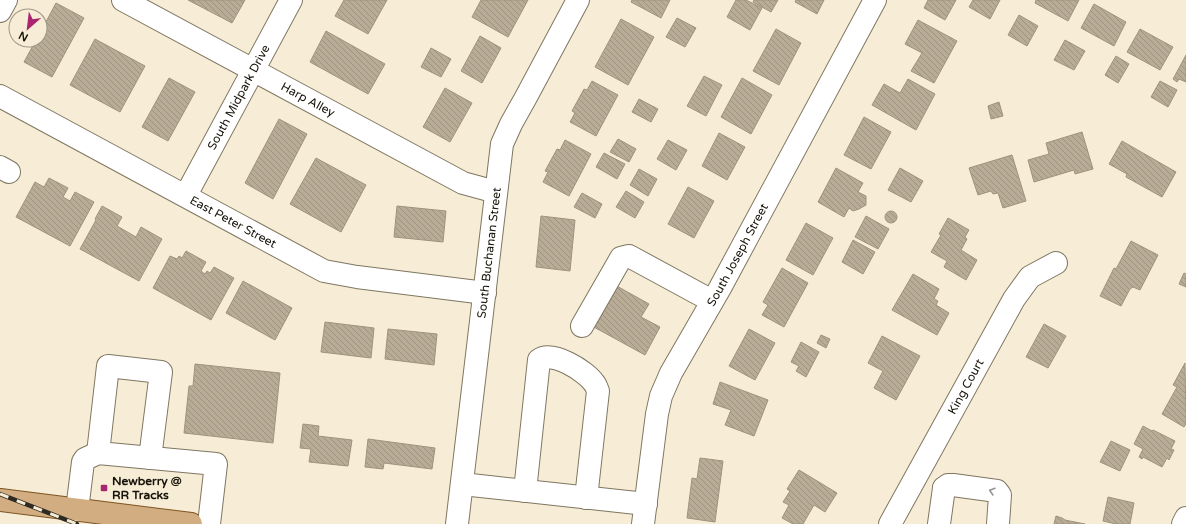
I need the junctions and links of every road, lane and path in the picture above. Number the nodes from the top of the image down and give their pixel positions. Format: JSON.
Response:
{"nodes":[{"id":1,"x":6,"y":0,"type":"edge"},
{"id":2,"x":124,"y":0,"type":"edge"},
{"id":3,"x":291,"y":0,"type":"edge"},
{"id":4,"x":578,"y":0,"type":"edge"},
{"id":5,"x":875,"y":0,"type":"edge"},
{"id":6,"x":0,"y":11,"type":"edge"},
{"id":7,"x":254,"y":70,"type":"junction"},
{"id":8,"x":0,"y":96,"type":"edge"},
{"id":9,"x":496,"y":192,"type":"junction"},
{"id":10,"x":186,"y":195,"type":"junction"},
{"id":11,"x":1056,"y":263,"type":"dead end"},
{"id":12,"x":485,"y":293,"type":"junction"},
{"id":13,"x":712,"y":301,"type":"junction"},
{"id":14,"x":582,"y":326,"type":"dead end"},
{"id":15,"x":98,"y":453,"type":"junction"},
{"id":16,"x":150,"y":458,"type":"junction"},
{"id":17,"x":916,"y":476,"type":"junction"},
{"id":18,"x":462,"y":484,"type":"junction"},
{"id":19,"x":944,"y":488,"type":"junction"},
{"id":20,"x":525,"y":491,"type":"junction"},
{"id":21,"x":586,"y":498,"type":"junction"},
{"id":22,"x":0,"y":500,"type":"edge"},
{"id":23,"x":77,"y":510,"type":"junction"},
{"id":24,"x":644,"y":514,"type":"edge"},
{"id":25,"x":1186,"y":518,"type":"edge"},
{"id":26,"x":192,"y":524,"type":"edge"},
{"id":27,"x":209,"y":524,"type":"edge"},
{"id":28,"x":457,"y":524,"type":"edge"},
{"id":29,"x":890,"y":524,"type":"edge"},
{"id":30,"x":939,"y":524,"type":"edge"},
{"id":31,"x":998,"y":524,"type":"edge"},
{"id":32,"x":1183,"y":524,"type":"edge"}],
"edges":[{"from":1,"to":6,"type":"street"},
{"from":2,"to":7,"type":"street","name":"Harp Alley"},
{"from":3,"to":7,"type":"street","name":"South Midpark Drive"},
{"from":4,"to":9,"type":"street","name":"South Buchanan Street"},
{"from":5,"to":13,"type":"street","name":"South Joseph Street"},
{"from":7,"to":9,"type":"street","name":"Harp Alley"},
{"from":7,"to":10,"type":"street","name":"South Midpark Drive"},
{"from":8,"to":10,"type":"street","name":"East Peter Street"},
{"from":9,"to":12,"type":"street","name":"South Buchanan Street"},
{"from":10,"to":12,"type":"street","name":"East Peter Street"},
{"from":11,"to":17,"type":"street","name":"King Court"},
{"from":12,"to":18,"type":"street","name":"South Buchanan Street"},
{"from":13,"to":14,"type":"street"},
{"from":13,"to":24,"type":"street","name":"South Joseph Street"},
{"from":15,"to":16,"type":"street"},
{"from":15,"to":16,"type":"street"},
{"from":15,"to":23,"type":"street"},
{"from":16,"to":27,"type":"street"},
{"from":17,"to":19,"type":"street"},
{"from":17,"to":29,"type":"street","name":"King Court"},
{"from":18,"to":20,"type":"street"},
{"from":18,"to":28,"type":"street","name":"South Buchanan Street"},
{"from":19,"to":30,"type":"street"},
{"from":31,"to":19,"type":"street","one_way":true},
{"from":20,"to":21,"type":"street"},
{"from":20,"to":21,"type":"street"},
{"from":21,"to":24,"type":"street"},
{"from":22,"to":23,"type":"main road"},
{"from":23,"to":26,"type":"main road"},
{"from":25,"to":32,"type":"street"}]}
